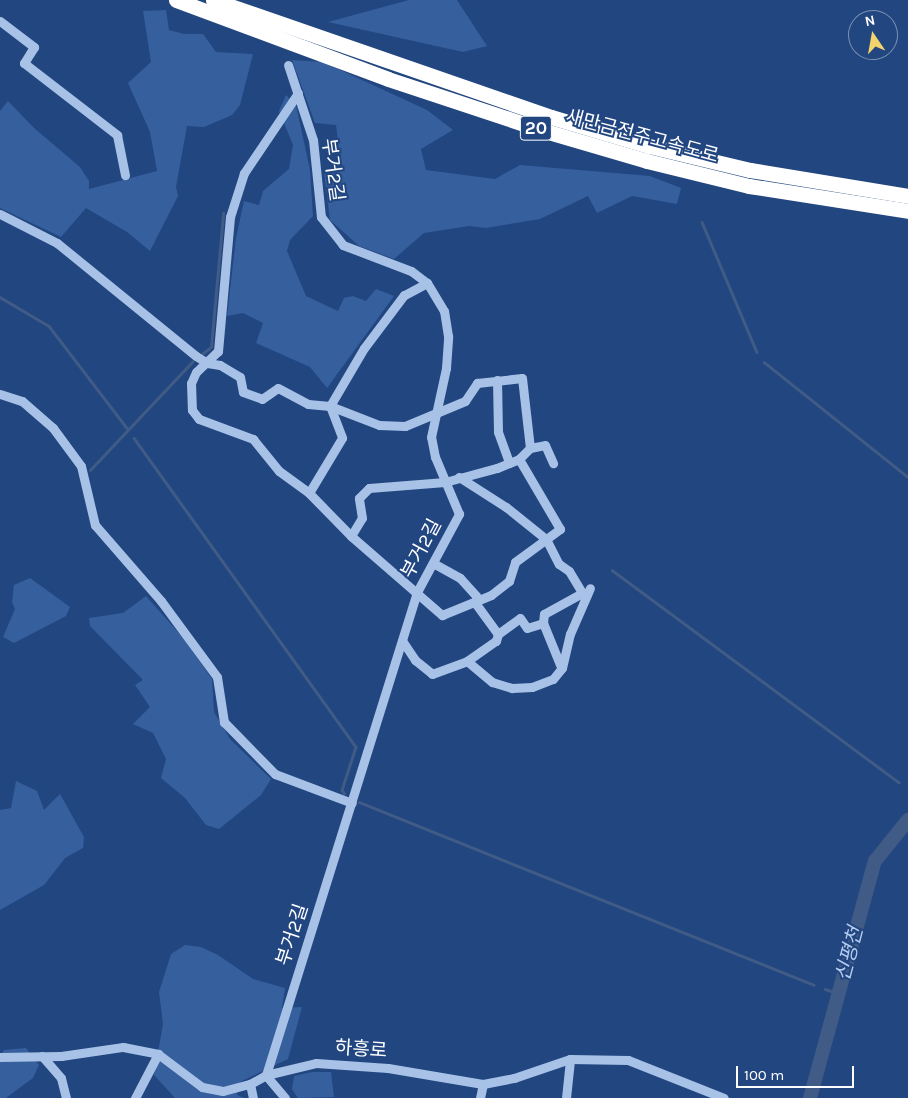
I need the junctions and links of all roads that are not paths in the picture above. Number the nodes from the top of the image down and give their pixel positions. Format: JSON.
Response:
{"nodes":[{"id":1,"x":176,"y":0,"type":"edge"},
{"id":2,"x":213,"y":0,"type":"edge"},
{"id":3,"x":0,"y":20,"type":"edge"},
{"id":4,"x":288,"y":65,"type":"dead end"},
{"id":5,"x":298,"y":94,"type":"junction"},
{"id":6,"x":125,"y":175,"type":"dead end"},
{"id":7,"x":908,"y":196,"type":"edge"},
{"id":8,"x":908,"y":211,"type":"edge"},
{"id":9,"x":0,"y":214,"type":"edge"},
{"id":10,"x":427,"y":283,"type":"junction"},
{"id":11,"x":207,"y":363,"type":"junction"},
{"id":12,"x":497,"y":380,"type":"junction"},
{"id":13,"x":0,"y":394,"type":"edge"},
{"id":14,"x":330,"y":406,"type":"junction"},
{"id":15,"x":436,"y":411,"type":"junction"},
{"id":16,"x":530,"y":448,"type":"junction"},
{"id":17,"x":519,"y":459,"type":"junction"},
{"id":18,"x":553,"y":462,"type":"dead end"},
{"id":19,"x":508,"y":463,"type":"junction"},
{"id":20,"x":459,"y":477,"type":"junction"},
{"id":21,"x":445,"y":482,"type":"junction"},
{"id":22,"x":309,"y":493,"type":"junction"},
{"id":23,"x":351,"y":536,"type":"junction"},
{"id":24,"x":546,"y":539,"type":"junction"},
{"id":25,"x":433,"y":563,"type":"junction"},
{"id":26,"x":417,"y":592,"type":"junction"},
{"id":27,"x":586,"y":592,"type":"junction"},
{"id":28,"x":476,"y":604,"type":"junction"},
{"id":29,"x":543,"y":623,"type":"junction"},
{"id":30,"x":498,"y":634,"type":"junction"},
{"id":31,"x":403,"y":642,"type":"junction"},
{"id":32,"x":467,"y":661,"type":"junction"},
{"id":33,"x":562,"y":668,"type":"junction"},
{"id":34,"x":352,"y":803,"type":"junction"},
{"id":35,"x":158,"y":1054,"type":"junction"},
{"id":36,"x":42,"y":1056,"type":"junction"},
{"id":37,"x":570,"y":1059,"type":"junction"},
{"id":38,"x":2,"y":1060,"type":"edge"},
{"id":39,"x":266,"y":1075,"type":"junction"},
{"id":40,"x":250,"y":1084,"type":"junction"},
{"id":41,"x":483,"y":1084,"type":"junction"},
{"id":42,"x":66,"y":1098,"type":"edge"},
{"id":43,"x":134,"y":1098,"type":"edge"},
{"id":44,"x":253,"y":1098,"type":"edge"},
{"id":45,"x":285,"y":1098,"type":"edge"},
{"id":46,"x":480,"y":1098,"type":"edge"},
{"id":47,"x":566,"y":1098,"type":"edge"},
{"id":48,"x":724,"y":1098,"type":"edge"}],
"edges":[{"from":1,"to":8,"type":"highway","name":"새만금전주고속도로","number":"20"},
{"from":2,"to":7,"type":"highway","name":"새만금전주고속도로","number":"20"},
{"from":3,"to":6,"type":"street"},
{"from":4,"to":5,"type":"street","name":"부거2길"},
{"from":5,"to":10,"type":"street","name":"부거2길"},
{"from":5,"to":11,"type":"street"},
{"from":9,"to":11,"type":"street"},
{"from":10,"to":14,"type":"street"},
{"from":10,"to":15,"type":"street","name":"부거2길"},
{"from":11,"to":14,"type":"street"},
{"from":11,"to":22,"type":"street"},
{"from":12,"to":15,"type":"street"},
{"from":12,"to":16,"type":"street"},
{"from":12,"to":19,"type":"street"},
{"from":13,"to":34,"type":"street"},
{"from":14,"to":15,"type":"street"},
{"from":14,"to":22,"type":"street"},
{"from":15,"to":21,"type":"street","name":"부거2길"},
{"from":16,"to":17,"type":"street"},
{"from":16,"to":18,"type":"street"},
{"from":17,"to":19,"type":"street"},
{"from":17,"to":24,"type":"street"},
{"from":19,"to":20,"type":"street"},
{"from":20,"to":21,"type":"street"},
{"from":20,"to":24,"type":"street"},
{"from":21,"to":23,"type":"street"},
{"from":21,"to":25,"type":"street","name":"부거2길"},
{"from":22,"to":23,"type":"street"},
{"from":23,"to":26,"type":"street"},
{"from":24,"to":27,"type":"street"},
{"from":24,"to":28,"type":"street"},
{"from":25,"to":26,"type":"street","name":"부거2길"},
{"from":25,"to":28,"type":"street"},
{"from":26,"to":28,"type":"street"},
{"from":26,"to":31,"type":"street","name":"부거2길"},
{"from":27,"to":29,"type":"street"},
{"from":27,"to":33,"type":"street"},
{"from":28,"to":30,"type":"street"},
{"from":29,"to":30,"type":"street"},
{"from":29,"to":33,"type":"street"},
{"from":30,"to":32,"type":"street"},
{"from":31,"to":32,"type":"street"},
{"from":31,"to":34,"type":"street","name":"부거2길"},
{"from":32,"to":33,"type":"street"},
{"from":34,"to":39,"type":"street","name":"부거2길"},
{"from":35,"to":36,"type":"street","name":"하흥로"},
{"from":35,"to":40,"type":"street","name":"하흥로"},
{"from":35,"to":43,"type":"street"},
{"from":36,"to":38,"type":"street","name":"하흥로"},
{"from":36,"to":42,"type":"street"},
{"from":37,"to":41,"type":"street","name":"하흥로"},
{"from":37,"to":47,"type":"street"},
{"from":37,"to":48,"type":"street","name":"하흥로"},
{"from":39,"to":40,"type":"street","name":"하흥로"},
{"from":39,"to":41,"type":"street","name":"하흥로"},
{"from":39,"to":45,"type":"street"},
{"from":40,"to":44,"type":"street"},
{"from":41,"to":46,"type":"street"}]}
